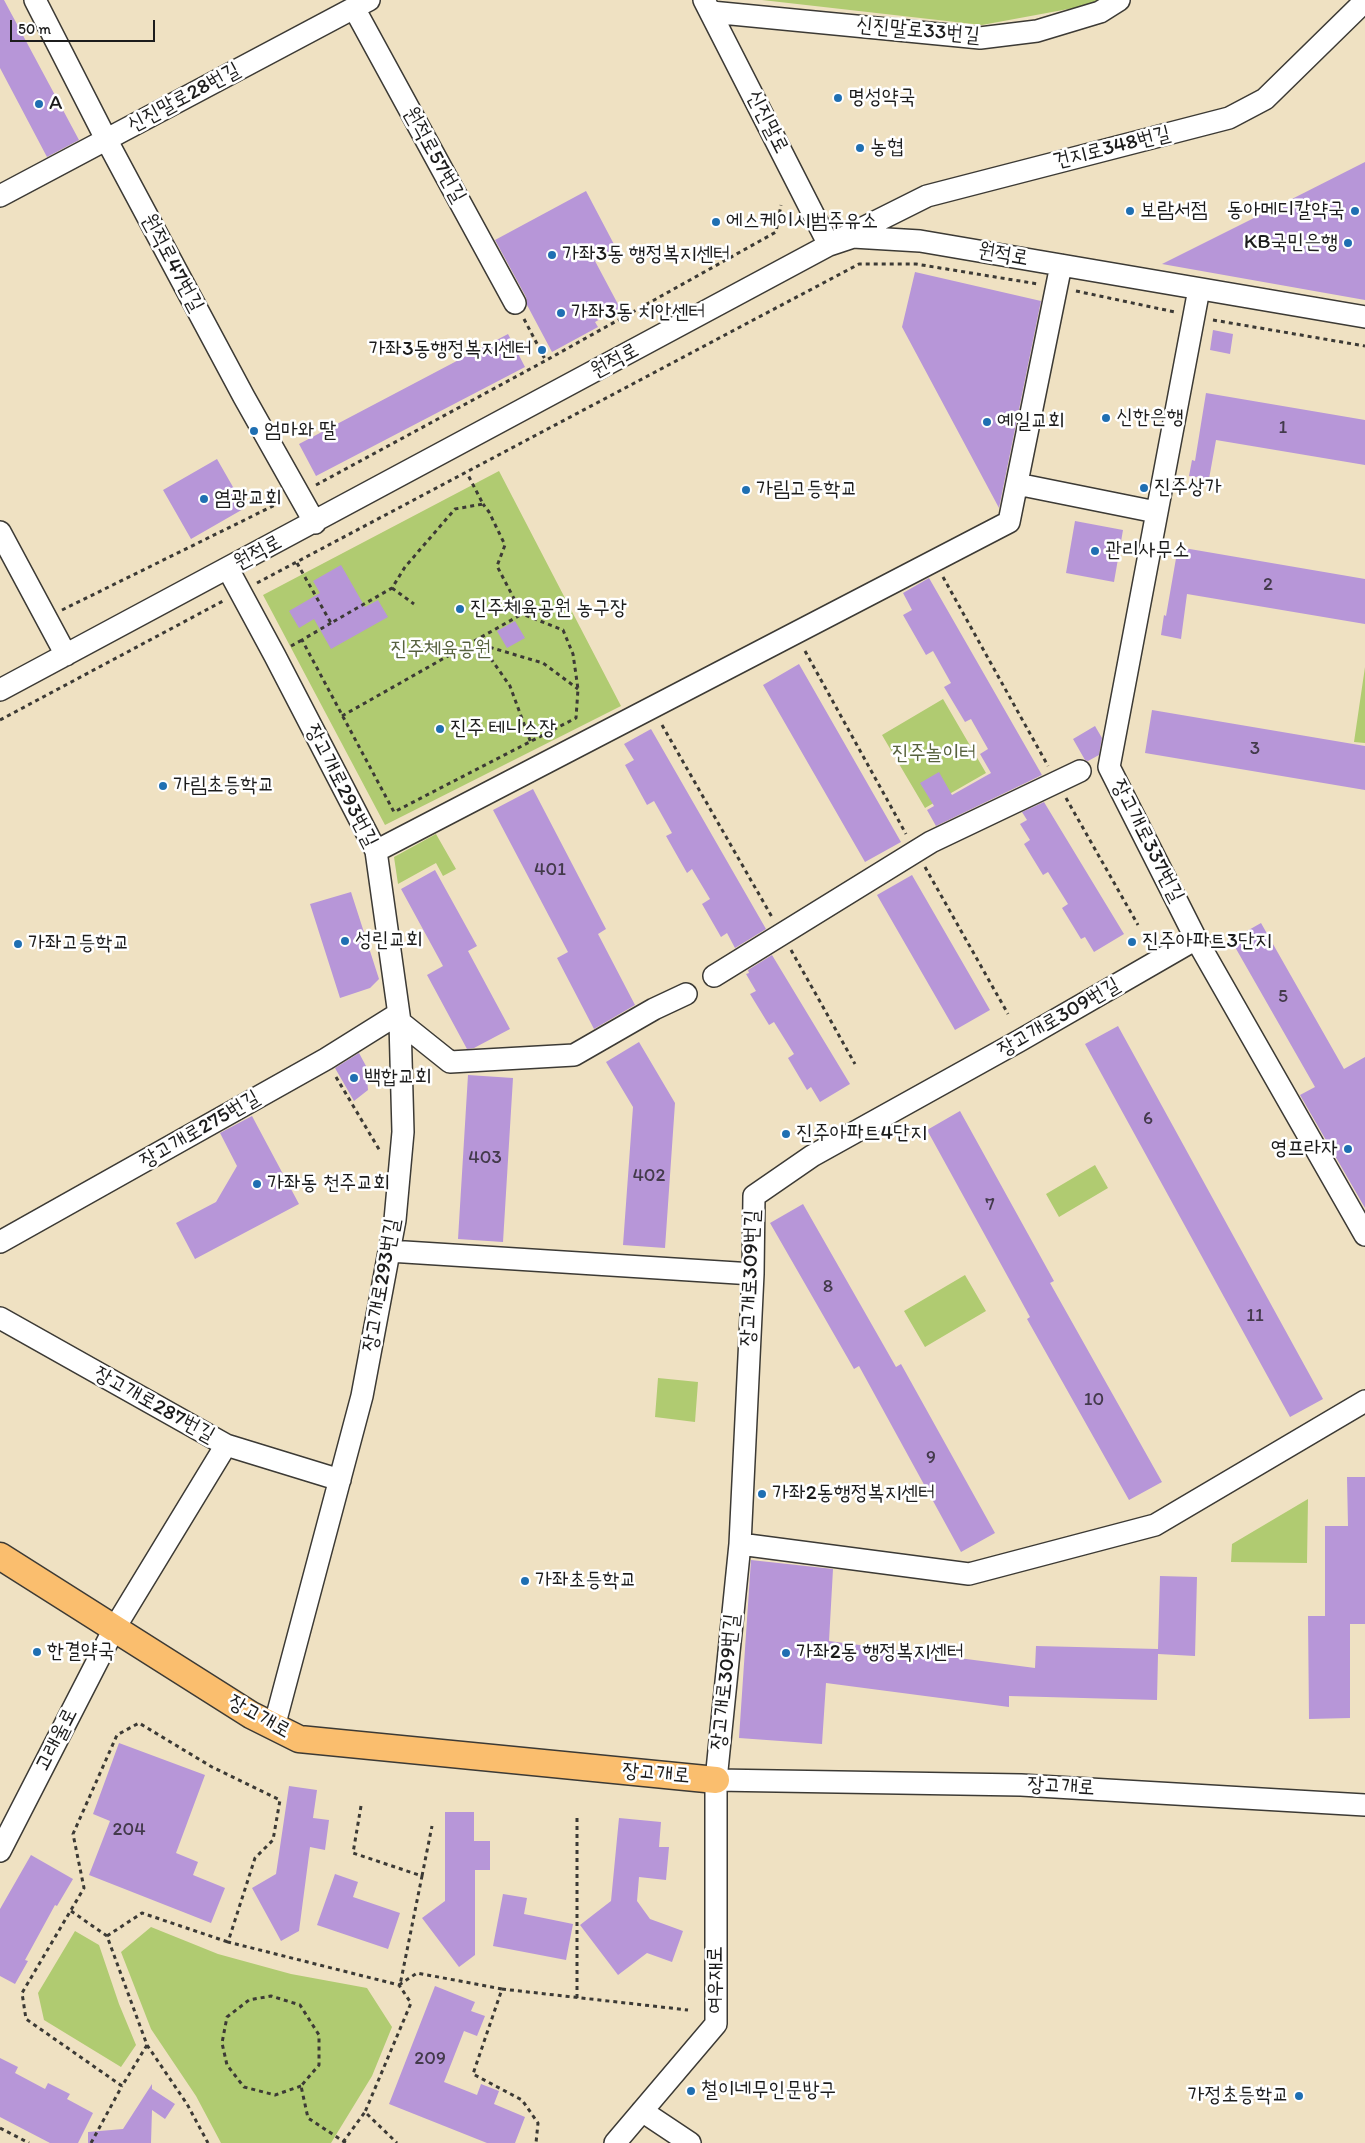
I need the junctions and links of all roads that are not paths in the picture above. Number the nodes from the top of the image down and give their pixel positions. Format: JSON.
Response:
{"nodes":[{"id":1,"x":35,"y":0,"type":"edge"},
{"id":2,"x":1119,"y":0,"type":"edge"},
{"id":3,"x":1365,"y":1,"type":"edge"},
{"id":4,"x":361,"y":4,"type":"edge"},
{"id":5,"x":708,"y":6,"type":"edge"},
{"id":6,"x":106,"y":139,"type":"junction"},
{"id":7,"x":0,"y":196,"type":"edge"},
{"id":8,"x":829,"y":245,"type":"junction"},
{"id":9,"x":1061,"y":265,"type":"junction"},
{"id":10,"x":1199,"y":289,"type":"junction"},
{"id":11,"x":515,"y":303,"type":"road end"},
{"id":12,"x":1365,"y":317,"type":"edge"},
{"id":13,"x":1017,"y":484,"type":"junction"},
{"id":14,"x":1156,"y":512,"type":"junction"},
{"id":15,"x":315,"y":522,"type":"junction"},
{"id":16,"x":0,"y":532,"type":"edge"},
{"id":17,"x":228,"y":569,"type":"junction"},
{"id":18,"x":66,"y":656,"type":"junction"},
{"id":19,"x":0,"y":690,"type":"edge"},
{"id":20,"x":1080,"y":771,"type":"dead end"},
{"id":21,"x":376,"y":851,"type":"junction"},
{"id":22,"x":1196,"y":939,"type":"junction"},
{"id":23,"x":714,"y":976,"type":"dead end"},
{"id":24,"x":686,"y":994,"type":"dead end"},
{"id":25,"x":399,"y":1018,"type":"junction"},
{"id":26,"x":1365,"y":1235,"type":"edge"},
{"id":27,"x":0,"y":1242,"type":"edge"},
{"id":28,"x":390,"y":1252,"type":"junction"},
{"id":29,"x":753,"y":1274,"type":"junction"},
{"id":30,"x":0,"y":1318,"type":"edge"},
{"id":31,"x":1365,"y":1401,"type":"edge"},
{"id":32,"x":226,"y":1446,"type":"junction"},
{"id":33,"x":340,"y":1480,"type":"junction"},
{"id":34,"x":740,"y":1544,"type":"junction"},
{"id":35,"x":0,"y":1556,"type":"edge"},
{"id":36,"x":114,"y":1628,"type":"junction"},
{"id":37,"x":274,"y":1726,"type":"junction"},
{"id":38,"x":716,"y":1780,"type":"junction"},
{"id":39,"x":1365,"y":1805,"type":"edge"},
{"id":40,"x":0,"y":1851,"type":"edge"},
{"id":41,"x":642,"y":2111,"type":"junction"},
{"id":42,"x":615,"y":2143,"type":"edge"},
{"id":43,"x":690,"y":2143,"type":"edge"}],
"edges":[{"from":1,"to":6,"type":"street","name":"원적로47번길"},
{"from":2,"to":5,"type":"street","name":"신진말로33번길"},
{"from":3,"to":8,"type":"street","name":"건지로348번길"},
{"from":4,"to":6,"type":"street","name":"신진말로28번길"},
{"from":4,"to":11,"type":"street","name":"원적로57번길"},
{"from":5,"to":8,"type":"street","name":"신진말로"},
{"from":6,"to":7,"type":"street","name":"신진말로28번길"},
{"from":6,"to":15,"type":"street","name":"원적로47번길"},
{"from":8,"to":9,"type":"street","name":"원적로"},
{"from":8,"to":15,"type":"street","name":"원적로"},
{"from":9,"to":10,"type":"street","name":"원적로"},
{"from":9,"to":13,"type":"street"},
{"from":10,"to":12,"type":"street","name":"원적로"},
{"from":10,"to":14,"type":"street","name":"장고개로337번길"},
{"from":13,"to":14,"type":"street"},
{"from":13,"to":21,"type":"street"},
{"from":14,"to":22,"type":"street","name":"장고개로337번길"},
{"from":15,"to":17,"type":"street","name":"원적로"},
{"from":16,"to":18,"type":"street"},
{"from":17,"to":18,"type":"street","name":"원적로"},
{"from":17,"to":21,"type":"street","name":"장고개로293번길"},
{"from":18,"to":19,"type":"street","name":"원적로"},
{"from":20,"to":23,"type":"street"},
{"from":21,"to":25,"type":"street","name":"장고개로293번길"},
{"from":22,"to":26,"type":"street","name":"장고개로337번길"},
{"from":22,"to":29,"type":"street","name":"장고개로309번길"},
{"from":24,"to":25,"type":"street"},
{"from":25,"to":27,"type":"street","name":"장고개로275번길"},
{"from":25,"to":28,"type":"street","name":"장고개로293번길"},
{"from":28,"to":29,"type":"street"},
{"from":28,"to":33,"type":"street","name":"장고개로293번길"},
{"from":29,"to":34,"type":"street","name":"장고개로309번길"},
{"from":30,"to":32,"type":"street","name":"장고개로287번길"},
{"from":31,"to":34,"type":"street"},
{"from":32,"to":33,"type":"street"},
{"from":32,"to":36,"type":"street","name":"장고개로287번길"},
{"from":33,"to":37,"type":"street","name":"장고개로293번길"},
{"from":34,"to":38,"type":"street","name":"장고개로309번길"},
{"from":35,"to":36,"type":"main road","name":"장고개로"},
{"from":36,"to":37,"type":"main road","name":"장고개로"},
{"from":36,"to":40,"type":"street","name":"고래울로"},
{"from":37,"to":38,"type":"main road","name":"장고개로"},
{"from":38,"to":39,"type":"street","name":"장고개로"},
{"from":38,"to":41,"type":"street","name":"여우재로"},
{"from":41,"to":42,"type":"street","name":"여우재로"},
{"from":41,"to":43,"type":"street"}]}
